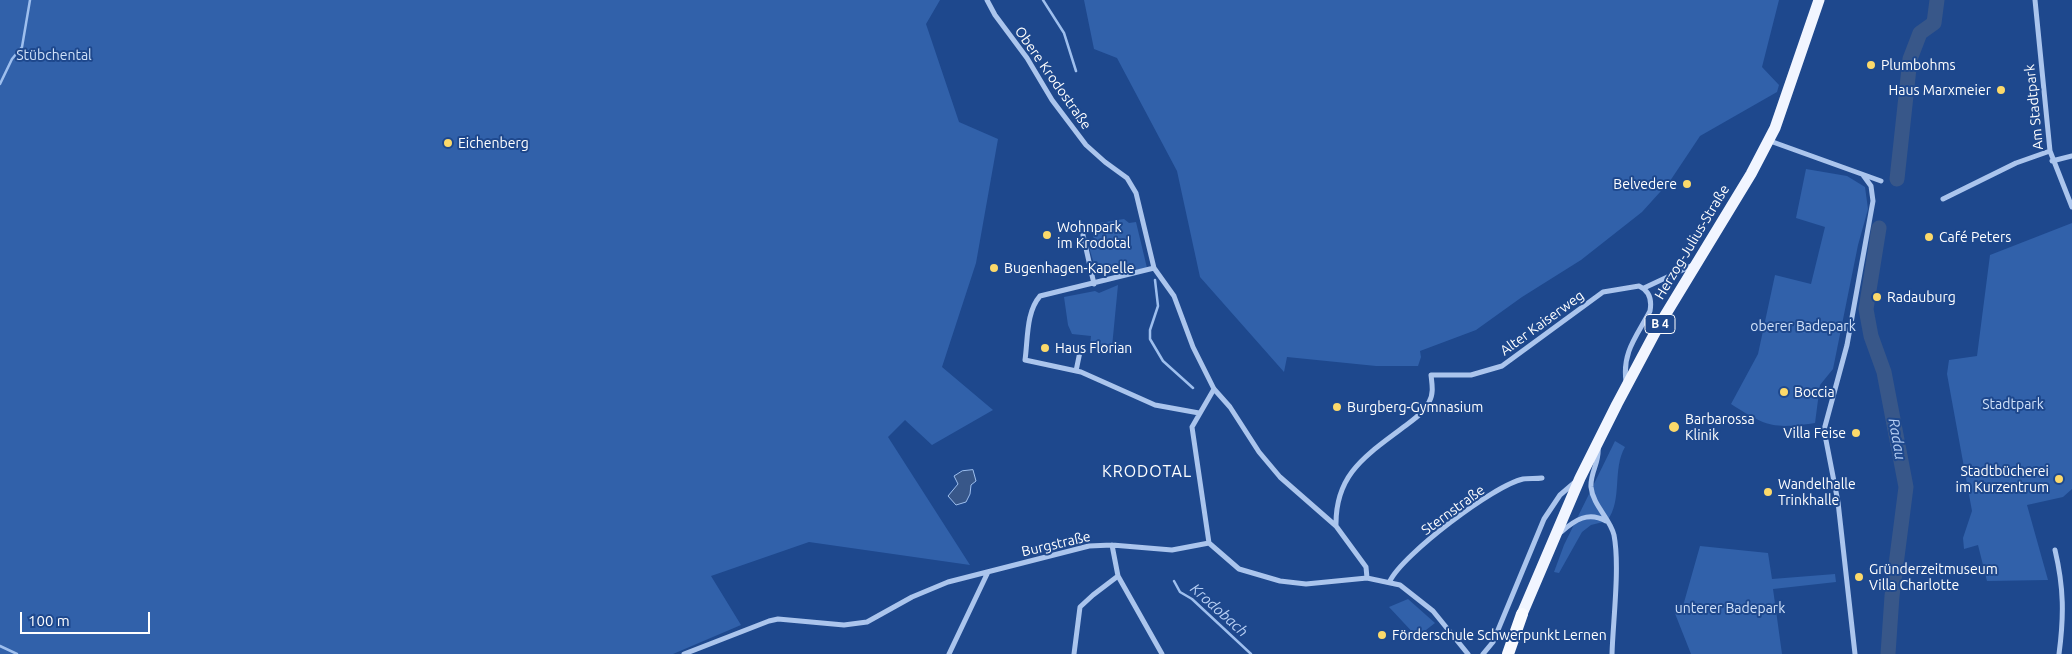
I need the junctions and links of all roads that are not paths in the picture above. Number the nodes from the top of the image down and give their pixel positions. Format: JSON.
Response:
{"nodes":[{"id":1,"x":987,"y":0,"type":"edge"},
{"id":2,"x":1820,"y":0,"type":"edge"},
{"id":3,"x":2035,"y":0,"type":"edge"},
{"id":4,"x":1769,"y":141,"type":"junction"},
{"id":5,"x":2050,"y":151,"type":"junction"},
{"id":6,"x":2072,"y":156,"type":"edge"},
{"id":7,"x":2052,"y":162,"type":"junction"},
{"id":8,"x":1863,"y":175,"type":"junction"},
{"id":9,"x":1881,"y":181,"type":"dead end"},
{"id":10,"x":1943,"y":199,"type":"dead end"},
{"id":11,"x":2072,"y":207,"type":"edge"},
{"id":12,"x":1083,"y":236,"type":"dead end"},
{"id":13,"x":1697,"y":263,"type":"junction"},
{"id":14,"x":1154,"y":268,"type":"junction"},
{"id":15,"x":1094,"y":284,"type":"junction"},
{"id":16,"x":1642,"y":287,"type":"junction"},
{"id":17,"x":1081,"y":347,"type":"dead end"},
{"id":18,"x":1076,"y":372,"type":"junction"},
{"id":19,"x":1626,"y":387,"type":"junction"},
{"id":20,"x":1214,"y":389,"type":"junction"},
{"id":21,"x":1199,"y":413,"type":"junction"},
{"id":22,"x":1597,"y":444,"type":"junction"},
{"id":23,"x":1542,"y":478,"type":"dead end"},
{"id":24,"x":1580,"y":478,"type":"junction"},
{"id":25,"x":1607,"y":521,"type":"junction"},
{"id":26,"x":1336,"y":526,"type":"junction"},
{"id":27,"x":1555,"y":538,"type":"junction"},
{"id":28,"x":1209,"y":543,"type":"junction"},
{"id":29,"x":1112,"y":545,"type":"junction"},
{"id":30,"x":2055,"y":550,"type":"dead end"},
{"id":31,"x":988,"y":572,"type":"junction"},
{"id":32,"x":1118,"y":576,"type":"junction"},
{"id":33,"x":1367,"y":578,"type":"junction"},
{"id":34,"x":1390,"y":582,"type":"junction"},
{"id":35,"x":1522,"y":614,"type":"joint"},
{"id":36,"x":684,"y":654,"type":"edge"},
{"id":37,"x":949,"y":654,"type":"edge"},
{"id":38,"x":1074,"y":654,"type":"edge"},
{"id":39,"x":1162,"y":654,"type":"edge"},
{"id":40,"x":1468,"y":654,"type":"edge"},
{"id":41,"x":1483,"y":654,"type":"edge"},
{"id":42,"x":1508,"y":654,"type":"edge"},
{"id":43,"x":1612,"y":654,"type":"edge"},
{"id":44,"x":1855,"y":654,"type":"edge"},
{"id":45,"x":2059,"y":654,"type":"edge"}],
"edges":[{"from":1,"to":14,"type":"street","name":"Obere Krodostraße"},
{"from":2,"to":4,"type":"main road","name":"Herzog-Julius-Straße","number":"B 4"},
{"from":3,"to":5,"type":"street","name":"Am Stadtpark"},
{"from":4,"to":8,"type":"street"},
{"from":4,"to":13,"type":"main road","name":"Herzog-Julius-Straße","number":"B 4"},
{"from":5,"to":7,"type":"street","name":"Am Stadtpark"},
{"from":5,"to":10,"type":"street"},
{"from":6,"to":7,"type":"street"},
{"from":7,"to":11,"type":"street","name":"Am Stadtpark"},
{"from":8,"to":9,"type":"street"},
{"from":8,"to":44,"type":"street"},
{"from":12,"to":15,"type":"street"},
{"from":13,"to":16,"type":"street","name":"Alter Kaiserweg"},
{"from":13,"to":19,"type":"main road","name":"Herzog-Julius-Straße","number":"B 4"},
{"from":14,"to":15,"type":"street"},
{"from":14,"to":20,"type":"street","name":"Obere Krodostraße"},
{"from":15,"to":18,"type":"street"},
{"from":16,"to":19,"type":"street"},
{"from":16,"to":26,"type":"street","name":"Alter Kaiserweg"},
{"from":17,"to":18,"type":"street"},
{"from":18,"to":21,"type":"street"},
{"from":19,"to":22,"type":"main road","name":"Herzog-Julius-Straße","number":"B 4"},
{"from":20,"to":21,"type":"street"},
{"from":20,"to":26,"type":"street","name":"Obere Krodostraße"},
{"from":21,"to":28,"type":"street"},
{"from":22,"to":24,"type":"main road","number":"B 4"},
{"from":22,"to":25,"type":"street","name":"Herzog-Julius-Straße"},
{"from":23,"to":34,"type":"street","name":"Sternstraße"},
{"from":24,"to":27,"type":"main road","number":"B 4"},
{"from":24,"to":41,"type":"street"},
{"from":25,"to":27,"type":"street"},
{"from":25,"to":43,"type":"street","name":"Herzog-Julius-Straße"},
{"from":26,"to":33,"type":"street","name":"Obere Krodostraße"},
{"from":27,"to":35,"type":"main road","number":"B 4"},
{"from":28,"to":29,"type":"street","name":"Burgstraße"},
{"from":28,"to":33,"type":"street"},
{"from":29,"to":31,"type":"street","name":"Burgstraße"},
{"from":29,"to":32,"type":"street"},
{"from":30,"to":45,"type":"street"},
{"from":31,"to":36,"type":"street","name":"Burgstraße"},
{"from":31,"to":37,"type":"street"},
{"from":32,"to":38,"type":"street"},
{"from":32,"to":39,"type":"street"},
{"from":33,"to":34,"type":"street"},
{"from":34,"to":40,"type":"street"},
{"from":35,"to":42,"type":"highway","number":"B 4"}]}
